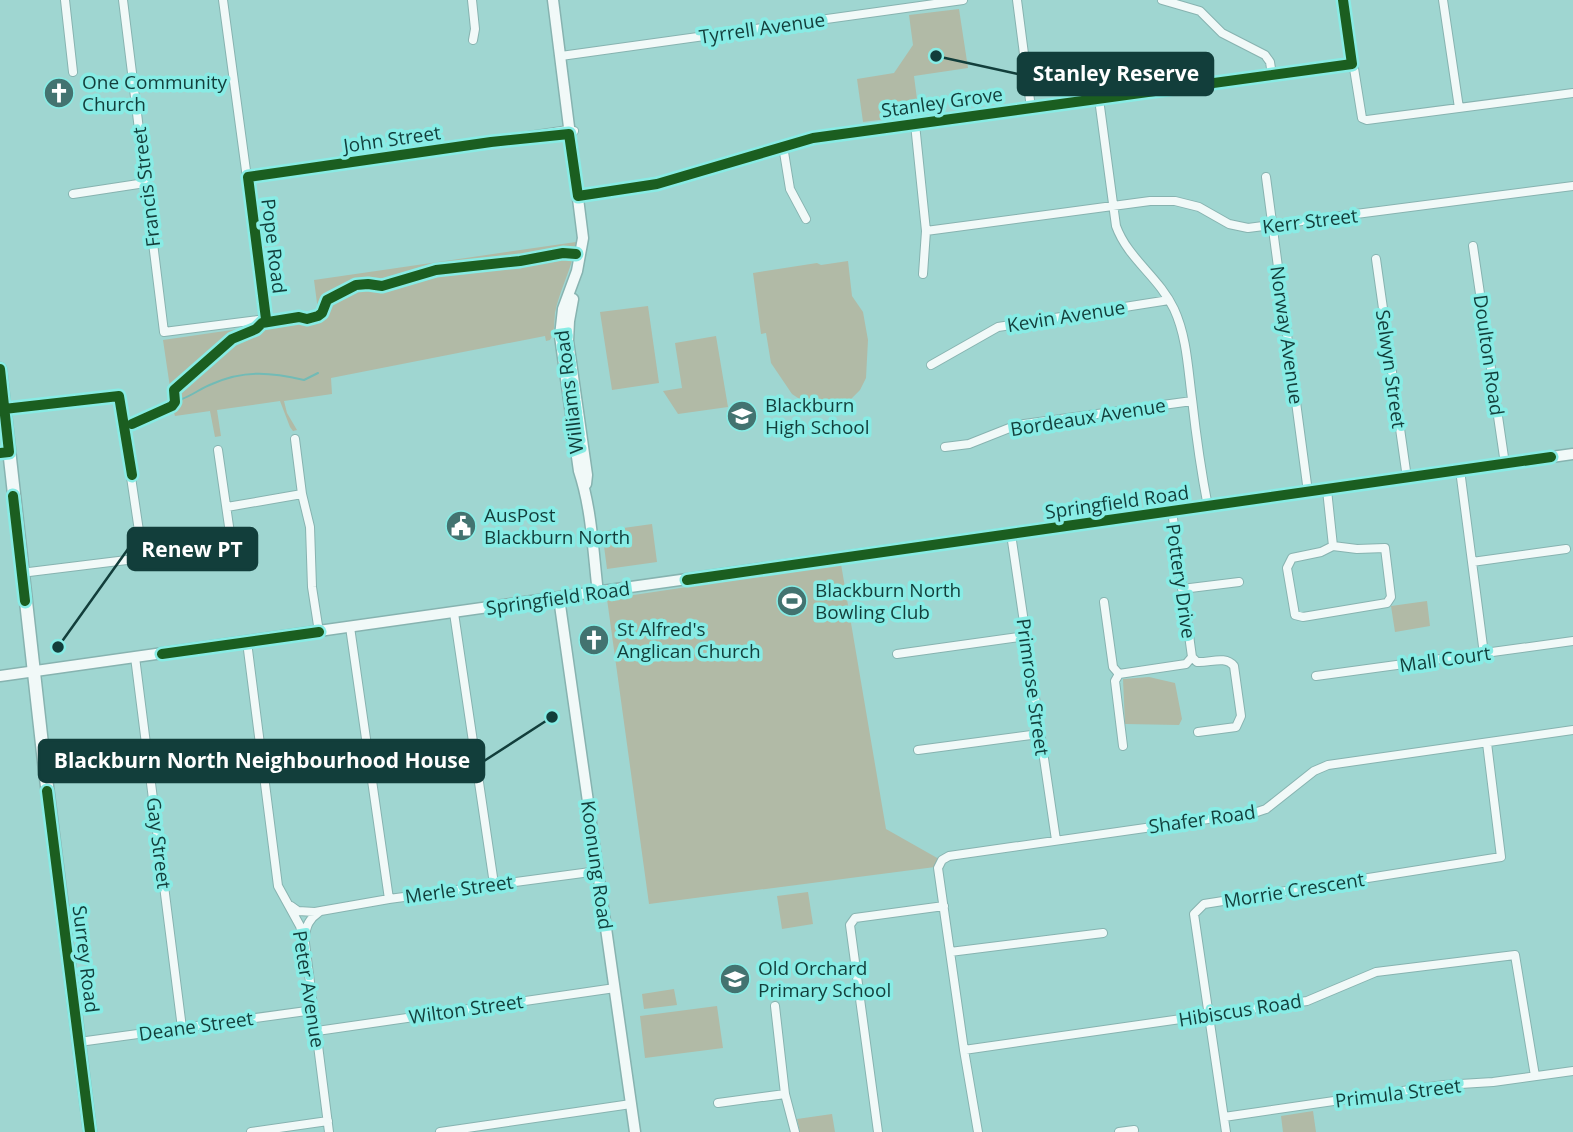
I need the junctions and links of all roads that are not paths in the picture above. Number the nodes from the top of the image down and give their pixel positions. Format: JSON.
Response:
{"nodes":[{"id":1,"x":65,"y":0,"type":"edge"},
{"id":2,"x":123,"y":0,"type":"edge"},
{"id":3,"x":223,"y":0,"type":"edge"},
{"id":4,"x":472,"y":0,"type":"edge"},
{"id":5,"x":553,"y":0,"type":"edge"},
{"id":6,"x":962,"y":0,"type":"edge"},
{"id":7,"x":1017,"y":0,"type":"edge"},
{"id":8,"x":1162,"y":0,"type":"edge"},
{"id":9,"x":1343,"y":0,"type":"edge"},
{"id":10,"x":1443,"y":0,"type":"edge"},
{"id":11,"x":473,"y":40,"type":"dead end"},
{"id":12,"x":561,"y":56,"type":"junction"},
{"id":13,"x":1352,"y":64,"type":"junction"},
{"id":14,"x":73,"y":72,"type":"dead end"},
{"id":15,"x":1272,"y":75,"type":"junction"},
{"id":16,"x":1573,"y":93,"type":"edge"},
{"id":17,"x":1099,"y":99,"type":"junction"},
{"id":18,"x":1031,"y":108,"type":"junction"},
{"id":19,"x":1459,"y":108,"type":"junction"},
{"id":20,"x":915,"y":124,"type":"junction"},
{"id":21,"x":570,"y":127,"type":"junction"},
{"id":22,"x":783,"y":146,"type":"junction"},
{"id":23,"x":248,"y":177,"type":"junction"},
{"id":24,"x":1266,"y":177,"type":"dead end"},
{"id":25,"x":145,"y":183,"type":"junction"},
{"id":26,"x":1573,"y":186,"type":"edge"},
{"id":27,"x":73,"y":194,"type":"dead end"},
{"id":28,"x":581,"y":195,"type":"junction"},
{"id":29,"x":1113,"y":207,"type":"junction"},
{"id":30,"x":806,"y":219,"type":"dead end"},
{"id":31,"x":1273,"y":226,"type":"junction"},
{"id":32,"x":926,"y":231,"type":"junction"},
{"id":33,"x":1474,"y":246,"type":"dead end"},
{"id":34,"x":1376,"y":259,"type":"dead end"},
{"id":35,"x":923,"y":274,"type":"dead end"},
{"id":36,"x":1169,"y":300,"type":"junction"},
{"id":37,"x":164,"y":332,"type":"joint"},
{"id":38,"x":931,"y":365,"type":"dead end"},
{"id":39,"x":0,"y":369,"type":"edge"},
{"id":40,"x":1192,"y":401,"type":"junction"},
{"id":41,"x":4,"y":409,"type":"junction"},
{"id":42,"x":295,"y":439,"type":"dead end"},
{"id":43,"x":946,"y":447,"type":"dead end"},
{"id":44,"x":218,"y":450,"type":"dead end"},
{"id":45,"x":1573,"y":454,"type":"edge"},
{"id":46,"x":1505,"y":464,"type":"junction"},
{"id":47,"x":1460,"y":470,"type":"junction"},
{"id":48,"x":1407,"y":478,"type":"junction"},
{"id":49,"x":1327,"y":490,"type":"junction"},
{"id":50,"x":1308,"y":492,"type":"junction"},
{"id":51,"x":302,"y":494,"type":"junction"},
{"id":52,"x":1208,"y":507,"type":"junction"},
{"id":53,"x":227,"y":508,"type":"junction"},
{"id":54,"x":1172,"y":511,"type":"junction"},
{"id":55,"x":1012,"y":534,"type":"junction"},
{"id":56,"x":1333,"y":546,"type":"junction"},
{"id":57,"x":1566,"y":549,"type":"dead end"},
{"id":58,"x":234,"y":561,"type":"dead end"},
{"id":59,"x":1472,"y":562,"type":"junction"},
{"id":60,"x":21,"y":573,"type":"junction"},
{"id":61,"x":1239,"y":582,"type":"dead end"},
{"id":62,"x":1182,"y":589,"type":"junction"},
{"id":63,"x":598,"y":593,"type":"junction"},
{"id":64,"x":559,"y":598,"type":"junction"},
{"id":65,"x":1104,"y":602,"type":"dead end"},
{"id":66,"x":454,"y":612,"type":"junction"},
{"id":67,"x":350,"y":627,"type":"junction"},
{"id":68,"x":320,"y":632,"type":"junction"},
{"id":69,"x":1026,"y":636,"type":"junction"},
{"id":70,"x":1573,"y":641,"type":"edge"},
{"id":71,"x":247,"y":642,"type":"junction"},
{"id":72,"x":897,"y":654,"type":"dead end"},
{"id":73,"x":1484,"y":654,"type":"junction"},
{"id":74,"x":135,"y":657,"type":"junction"},
{"id":75,"x":1192,"y":657,"type":"junction"},
{"id":76,"x":33,"y":671,"type":"junction"},
{"id":77,"x":1119,"y":674,"type":"junction"},
{"id":78,"x":0,"y":676,"type":"edge"},
{"id":79,"x":1317,"y":676,"type":"dead end"},
{"id":80,"x":1573,"y":730,"type":"edge"},
{"id":81,"x":1198,"y":732,"type":"dead end"},
{"id":82,"x":1039,"y":734,"type":"junction"},
{"id":83,"x":1487,"y":743,"type":"junction"},
{"id":84,"x":1123,"y":746,"type":"dead end"},
{"id":85,"x":918,"y":750,"type":"dead end"},
{"id":86,"x":1056,"y":840,"type":"junction"},
{"id":87,"x":935,"y":852,"type":"dead end"},
{"id":88,"x":942,"y":860,"type":"junction"},
{"id":89,"x":598,"y":871,"type":"junction"},
{"id":90,"x":494,"y":884,"type":"junction"},
{"id":91,"x":389,"y":899,"type":"junction"},
{"id":92,"x":288,"y":904,"type":"junction"},
{"id":93,"x":944,"y":906,"type":"junction"},
{"id":94,"x":321,"y":911,"type":"junction"},
{"id":95,"x":1103,"y":933,"type":"dead end"},
{"id":96,"x":305,"y":943,"type":"junction"},
{"id":97,"x":950,"y":952,"type":"junction"},
{"id":98,"x":614,"y":988,"type":"junction"},
{"id":99,"x":775,"y":1006,"type":"dead end"},
{"id":100,"x":314,"y":1010,"type":"junction"},
{"id":101,"x":1208,"y":1016,"type":"junction"},
{"id":102,"x":182,"y":1028,"type":"junction"},
{"id":103,"x":317,"y":1031,"type":"junction"},
{"id":104,"x":79,"y":1042,"type":"junction"},
{"id":105,"x":964,"y":1050,"type":"junction"},
{"id":106,"x":1573,"y":1071,"type":"edge"},
{"id":107,"x":1535,"y":1076,"type":"junction"},
{"id":108,"x":785,"y":1094,"type":"junction"},
{"id":109,"x":718,"y":1103,"type":"dead end"},
{"id":110,"x":631,"y":1104,"type":"junction"},
{"id":111,"x":1224,"y":1117,"type":"junction"},
{"id":112,"x":328,"y":1121,"type":"junction"},
{"id":113,"x":1134,"y":1130,"type":"dead end"},
{"id":114,"x":90,"y":1132,"type":"edge"},
{"id":115,"x":251,"y":1132,"type":"edge"},
{"id":116,"x":329,"y":1132,"type":"edge"},
{"id":117,"x":440,"y":1132,"type":"edge"},
{"id":118,"x":635,"y":1132,"type":"edge"},
{"id":119,"x":795,"y":1132,"type":"edge"},
{"id":120,"x":878,"y":1132,"type":"edge"},
{"id":121,"x":978,"y":1132,"type":"edge"},
{"id":122,"x":1119,"y":1132,"type":"edge"},
{"id":123,"x":1226,"y":1132,"type":"edge"}],
"edges":[{"from":1,"to":14,"type":"street"},
{"from":2,"to":25,"type":"street","name":"Francis Street"},
{"from":3,"to":23,"type":"street","name":"Pope Road"},
{"from":4,"to":11,"type":"street"},
{"from":5,"to":12,"type":"main road","name":"Williams Road"},
{"from":6,"to":12,"type":"street","name":"Tyrrell Avenue"},
{"from":7,"to":18,"type":"street"},
{"from":8,"to":15,"type":"street"},
{"from":9,"to":13,"type":"street"},
{"from":10,"to":19,"type":"street"},
{"from":12,"to":21,"type":"main road","name":"Williams Road"},
{"from":13,"to":15,"type":"street","name":"Stanley Grove"},
{"from":13,"to":19,"type":"street"},
{"from":15,"to":17,"type":"street","name":"Stanley Grove"},
{"from":16,"to":19,"type":"street"},
{"from":17,"to":18,"type":"street","name":"Stanley Grove"},
{"from":17,"to":29,"type":"street"},
{"from":18,"to":20,"type":"street","name":"Stanley Grove"},
{"from":20,"to":22,"type":"street","name":"Stanley Grove"},
{"from":20,"to":32,"type":"street"},
{"from":21,"to":23,"type":"street","name":"John Street"},
{"from":21,"to":28,"type":"main road","name":"Williams Road"},
{"from":22,"to":28,"type":"street","name":"Stanley Grove"},
{"from":22,"to":30,"type":"street"},
{"from":23,"to":37,"type":"street","name":"Pope Road"},
{"from":24,"to":31,"type":"street","name":"Norway Avenue"},
{"from":25,"to":27,"type":"street"},
{"from":25,"to":37,"type":"street","name":"Francis Street"},
{"from":26,"to":31,"type":"street","name":"Kerr Street"},
{"from":28,"to":63,"type":"main road","name":"Williams Road"},
{"from":29,"to":31,"type":"street","name":"Kerr Street"},
{"from":29,"to":32,"type":"street","name":"Kerr Street"},
{"from":29,"to":36,"type":"street"},
{"from":31,"to":50,"type":"street","name":"Norway Avenue"},
{"from":32,"to":35,"type":"street"},
{"from":33,"to":46,"type":"street","name":"Doulton Road"},
{"from":34,"to":48,"type":"street","name":"Selwyn Street"},
{"from":36,"to":38,"type":"street","name":"Kevin Avenue"},
{"from":36,"to":40,"type":"street"},
{"from":39,"to":41,"type":"main road","name":"Surrey Road"},
{"from":40,"to":43,"type":"street","name":"Bordeaux Avenue"},
{"from":40,"to":52,"type":"street"},
{"from":41,"to":60,"type":"main road","name":"Surrey Road"},
{"from":41,"to":60,"type":"street"},
{"from":42,"to":51,"type":"street"},
{"from":44,"to":53,"type":"street"},
{"from":45,"to":46,"type":"main road","name":"Springfield Road"},
{"from":46,"to":47,"type":"main road","name":"Springfield Road"},
{"from":47,"to":48,"type":"main road","name":"Springfield Road"},
{"from":47,"to":59,"type":"street"},
{"from":48,"to":49,"type":"main road","name":"Springfield Road"},
{"from":49,"to":50,"type":"main road","name":"Springfield Road"},
{"from":49,"to":56,"type":"street"},
{"from":50,"to":52,"type":"main road","name":"Springfield Road"},
{"from":51,"to":53,"type":"street"},
{"from":51,"to":68,"type":"street"},
{"from":52,"to":54,"type":"main road","name":"Springfield Road"},
{"from":53,"to":58,"type":"street"},
{"from":54,"to":55,"type":"main road","name":"Springfield Road"},
{"from":54,"to":62,"type":"street","name":"Pottery Drive"},
{"from":55,"to":63,"type":"main road","name":"Springfield Road"},
{"from":55,"to":69,"type":"street","name":"Primrose Street"},
{"from":56,"to":56,"type":"street"},
{"from":57,"to":59,"type":"street"},
{"from":59,"to":73,"type":"street"},
{"from":60,"to":76,"type":"main road","name":"Surrey Road"},
{"from":61,"to":62,"type":"street"},
{"from":62,"to":75,"type":"street","name":"Pottery Drive"},
{"from":63,"to":64,"type":"main road","name":"Springfield Road"},
{"from":64,"to":66,"type":"main road","name":"Springfield Road"},
{"from":64,"to":89,"type":"main road","name":"Koonung Road"},
{"from":65,"to":77,"type":"street"},
{"from":66,"to":67,"type":"main road","name":"Springfield Road"},
{"from":66,"to":90,"type":"street"},
{"from":67,"to":68,"type":"main road","name":"Springfield Road"},
{"from":67,"to":91,"type":"street"},
{"from":68,"to":71,"type":"main road","name":"Springfield Road"},
{"from":69,"to":72,"type":"street"},
{"from":69,"to":82,"type":"street","name":"Primrose Street"},
{"from":70,"to":73,"type":"street","name":"Mall Court"},
{"from":71,"to":74,"type":"main road","name":"Springfield Road"},
{"from":71,"to":92,"type":"street","name":"Peter Avenue"},
{"from":73,"to":79,"type":"street","name":"Mall Court"},
{"from":74,"to":76,"type":"main road","name":"Springfield Road"},
{"from":74,"to":102,"type":"street","name":"Gay Street"},
{"from":75,"to":77,"type":"street","name":"Pottery Drive"},
{"from":75,"to":81,"type":"street"},
{"from":76,"to":78,"type":"main road","name":"Springfield Road"},
{"from":76,"to":104,"type":"main road","name":"Surrey Road"},
{"from":77,"to":84,"type":"street"},
{"from":80,"to":83,"type":"street","name":"Shafer Road"},
{"from":82,"to":85,"type":"street"},
{"from":82,"to":86,"type":"street","name":"Primrose Street"},
{"from":83,"to":86,"type":"street","name":"Shafer Road"},
{"from":83,"to":101,"type":"street","name":"Morrie Crescent"},
{"from":86,"to":88,"type":"street","name":"Shafer Road"},
{"from":87,"to":88,"type":"street"},
{"from":88,"to":93,"type":"street"},
{"from":89,"to":90,"type":"street","name":"Merle Street"},
{"from":89,"to":98,"type":"main road","name":"Koonung Road"},
{"from":90,"to":91,"type":"street","name":"Merle Street"},
{"from":91,"to":94,"type":"street","name":"Merle Street"},
{"from":92,"to":94,"type":"street","name":"Merle Street"},
{"from":92,"to":96,"type":"street","name":"Peter Avenue"},
{"from":93,"to":97,"type":"street"},
{"from":93,"to":120,"type":"street"},
{"from":94,"to":96,"type":"street"},
{"from":95,"to":97,"type":"street"},
{"from":96,"to":100,"type":"street","name":"Peter Avenue"},
{"from":97,"to":105,"type":"street"},
{"from":98,"to":103,"type":"street","name":"Wilton Street"},
{"from":98,"to":110,"type":"main road","name":"Koonung Road"},
{"from":99,"to":108,"type":"street"},
{"from":100,"to":102,"type":"street","name":"Deane Street"},
{"from":100,"to":103,"type":"street","name":"Peter Avenue"},
{"from":101,"to":105,"type":"street","name":"Hibiscus Road"},
{"from":101,"to":107,"type":"street","name":"Hibiscus Road"},
{"from":101,"to":111,"type":"street","name":"Morrie Crescent"},
{"from":102,"to":104,"type":"street","name":"Deane Street"},
{"from":103,"to":112,"type":"street","name":"Peter Avenue"},
{"from":104,"to":114,"type":"main road","name":"Surrey Road"},
{"from":105,"to":121,"type":"street"},
{"from":106,"to":107,"type":"street","name":"Primula Street"},
{"from":107,"to":111,"type":"street","name":"Primula Street"},
{"from":108,"to":109,"type":"street"},
{"from":108,"to":119,"type":"street"},
{"from":110,"to":117,"type":"street"},
{"from":110,"to":118,"type":"main road","name":"Koonung Road"},
{"from":111,"to":123,"type":"street","name":"Morrie Crescent"},
{"from":112,"to":115,"type":"street"},
{"from":112,"to":116,"type":"street","name":"Peter Avenue"},
{"from":113,"to":122,"type":"street"}]}
